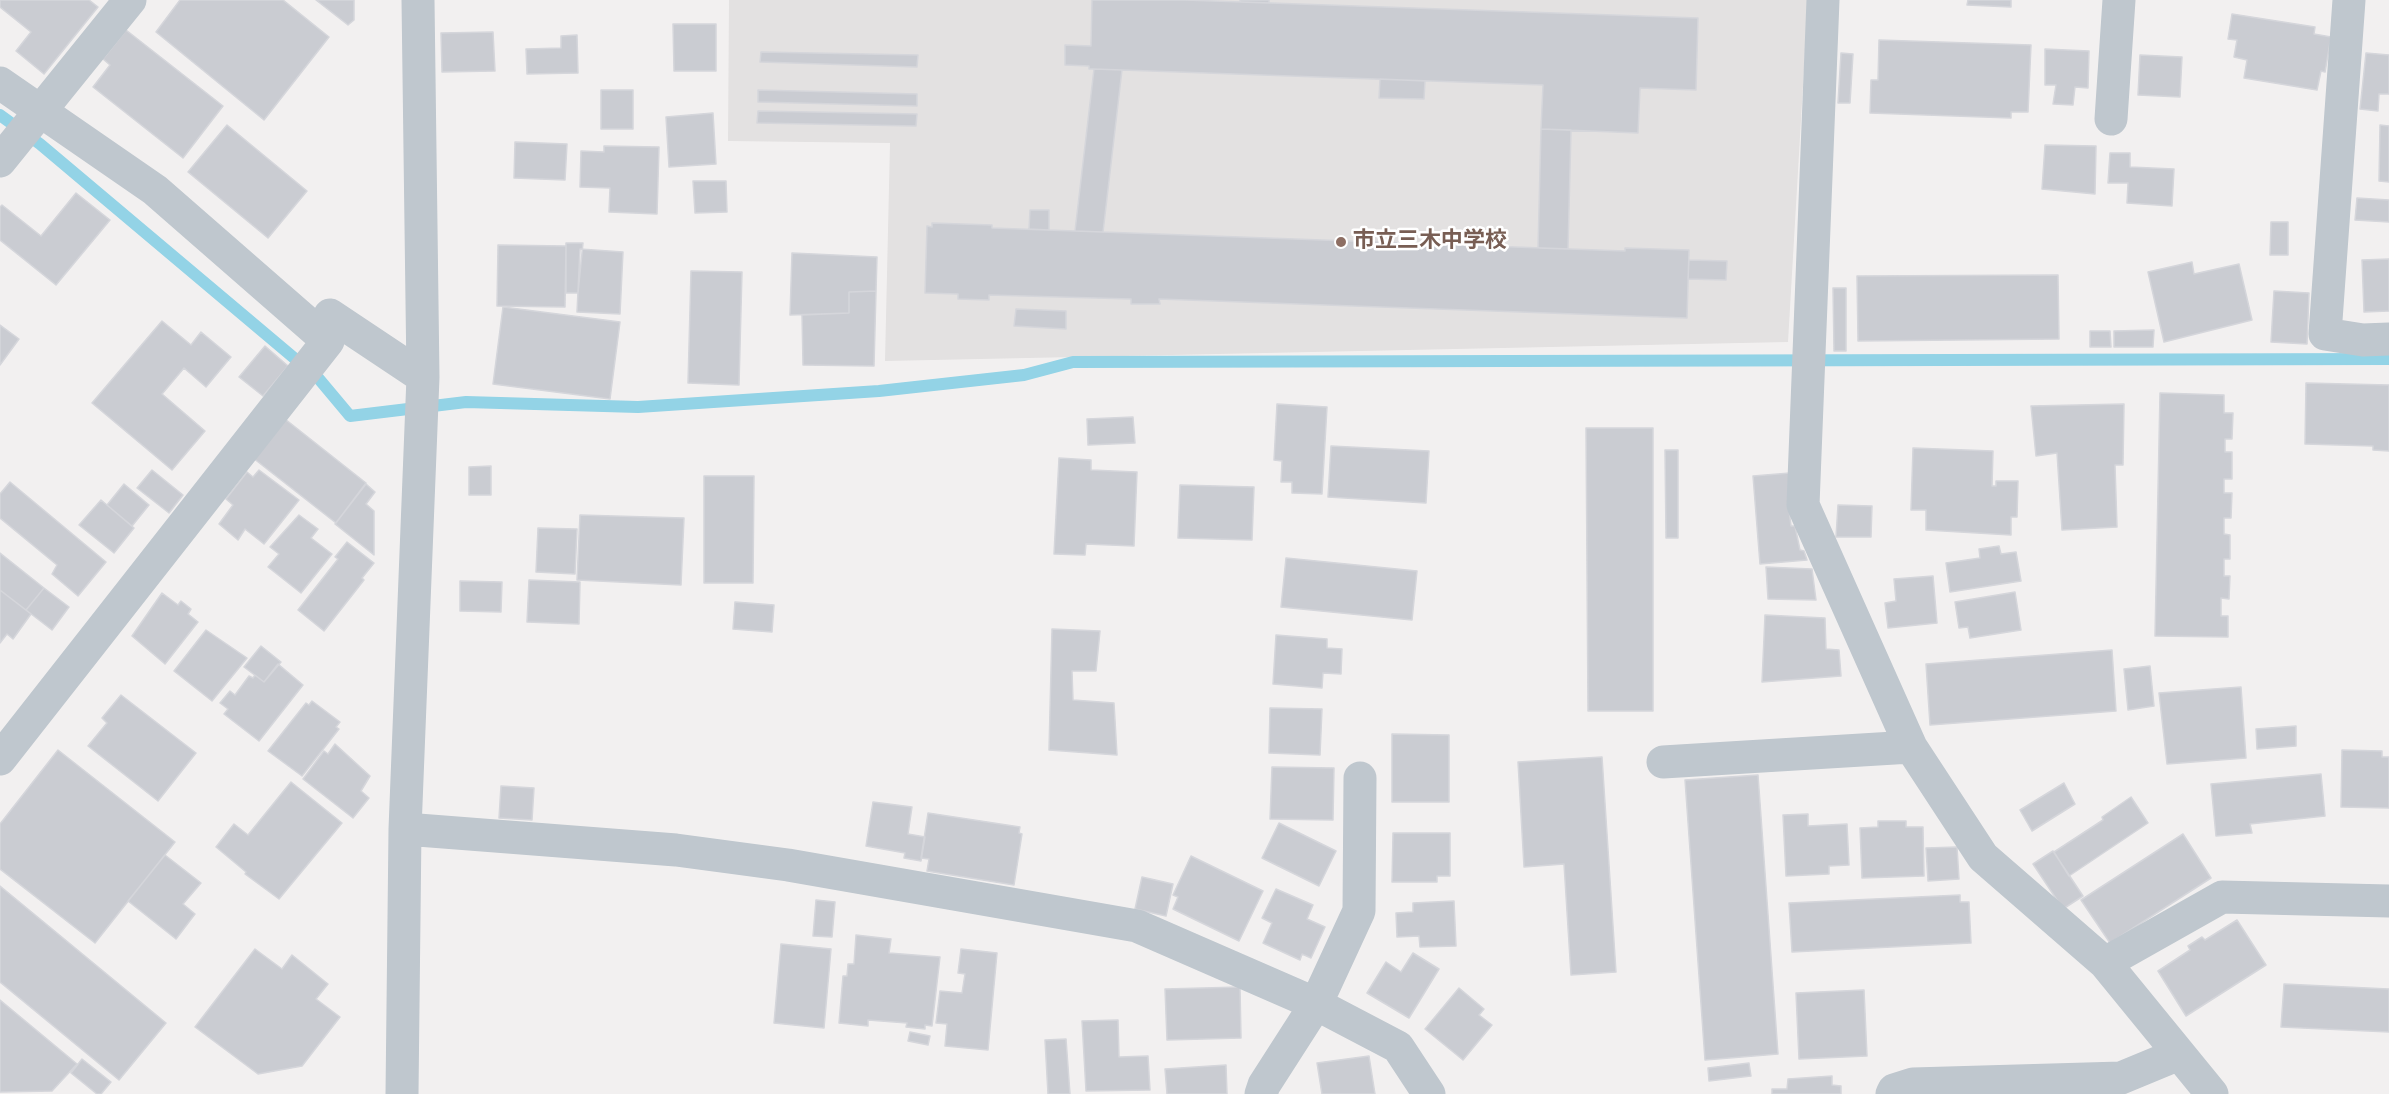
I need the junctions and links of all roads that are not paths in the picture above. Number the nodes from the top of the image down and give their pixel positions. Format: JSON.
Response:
{"nodes":[{"id":1,"x":130,"y":0,"type":"edge"},
{"id":2,"x":418,"y":0,"type":"edge"},
{"id":3,"x":1823,"y":0,"type":"edge"},
{"id":4,"x":2119,"y":0,"type":"edge"},
{"id":5,"x":2349,"y":0,"type":"edge"},
{"id":6,"x":0,"y":83,"type":"edge"},
{"id":7,"x":38,"y":112,"type":"junction"},
{"id":8,"x":2108,"y":118,"type":"dead end"},
{"id":9,"x":0,"y":160,"type":"edge"},
{"id":10,"x":2389,"y":339,"type":"edge"},
{"id":11,"x":328,"y":340,"type":"junction"},
{"id":12,"x":423,"y":377,"type":"junction"},
{"id":13,"x":1911,"y":747,"type":"junction"},
{"id":14,"x":0,"y":759,"type":"edge"},
{"id":15,"x":1663,"y":762,"type":"dead end"},
{"id":16,"x":1360,"y":778,"type":"dead end"},
{"id":17,"x":405,"y":829,"type":"junction"},
{"id":18,"x":2389,"y":901,"type":"edge"},
{"id":19,"x":2104,"y":963,"type":"junction"},
{"id":20,"x":1316,"y":1004,"type":"junction"},
{"id":21,"x":2179,"y":1054,"type":"junction"},
{"id":22,"x":402,"y":1094,"type":"edge"},
{"id":23,"x":1262,"y":1094,"type":"edge"},
{"id":24,"x":1429,"y":1094,"type":"edge"},
{"id":25,"x":1892,"y":1094,"type":"edge"},
{"id":26,"x":2212,"y":1094,"type":"edge"}],
"edges":[{"from":1,"to":7,"type":"street"},
{"from":2,"to":12,"type":"street"},
{"from":3,"to":13,"type":"street"},
{"from":4,"to":8,"type":"street"},
{"from":5,"to":10,"type":"street"},
{"from":6,"to":7,"type":"street"},
{"from":7,"to":9,"type":"street"},
{"from":7,"to":11,"type":"street"},
{"from":11,"to":12,"type":"street"},
{"from":11,"to":14,"type":"street"},
{"from":12,"to":17,"type":"street"},
{"from":13,"to":15,"type":"street"},
{"from":13,"to":19,"type":"street"},
{"from":16,"to":20,"type":"street"},
{"from":17,"to":20,"type":"street"},
{"from":17,"to":22,"type":"street"},
{"from":18,"to":19,"type":"street"},
{"from":19,"to":21,"type":"street"},
{"from":20,"to":23,"type":"street"},
{"from":20,"to":24,"type":"street"},
{"from":21,"to":25,"type":"street"},
{"from":21,"to":26,"type":"street"}]}
